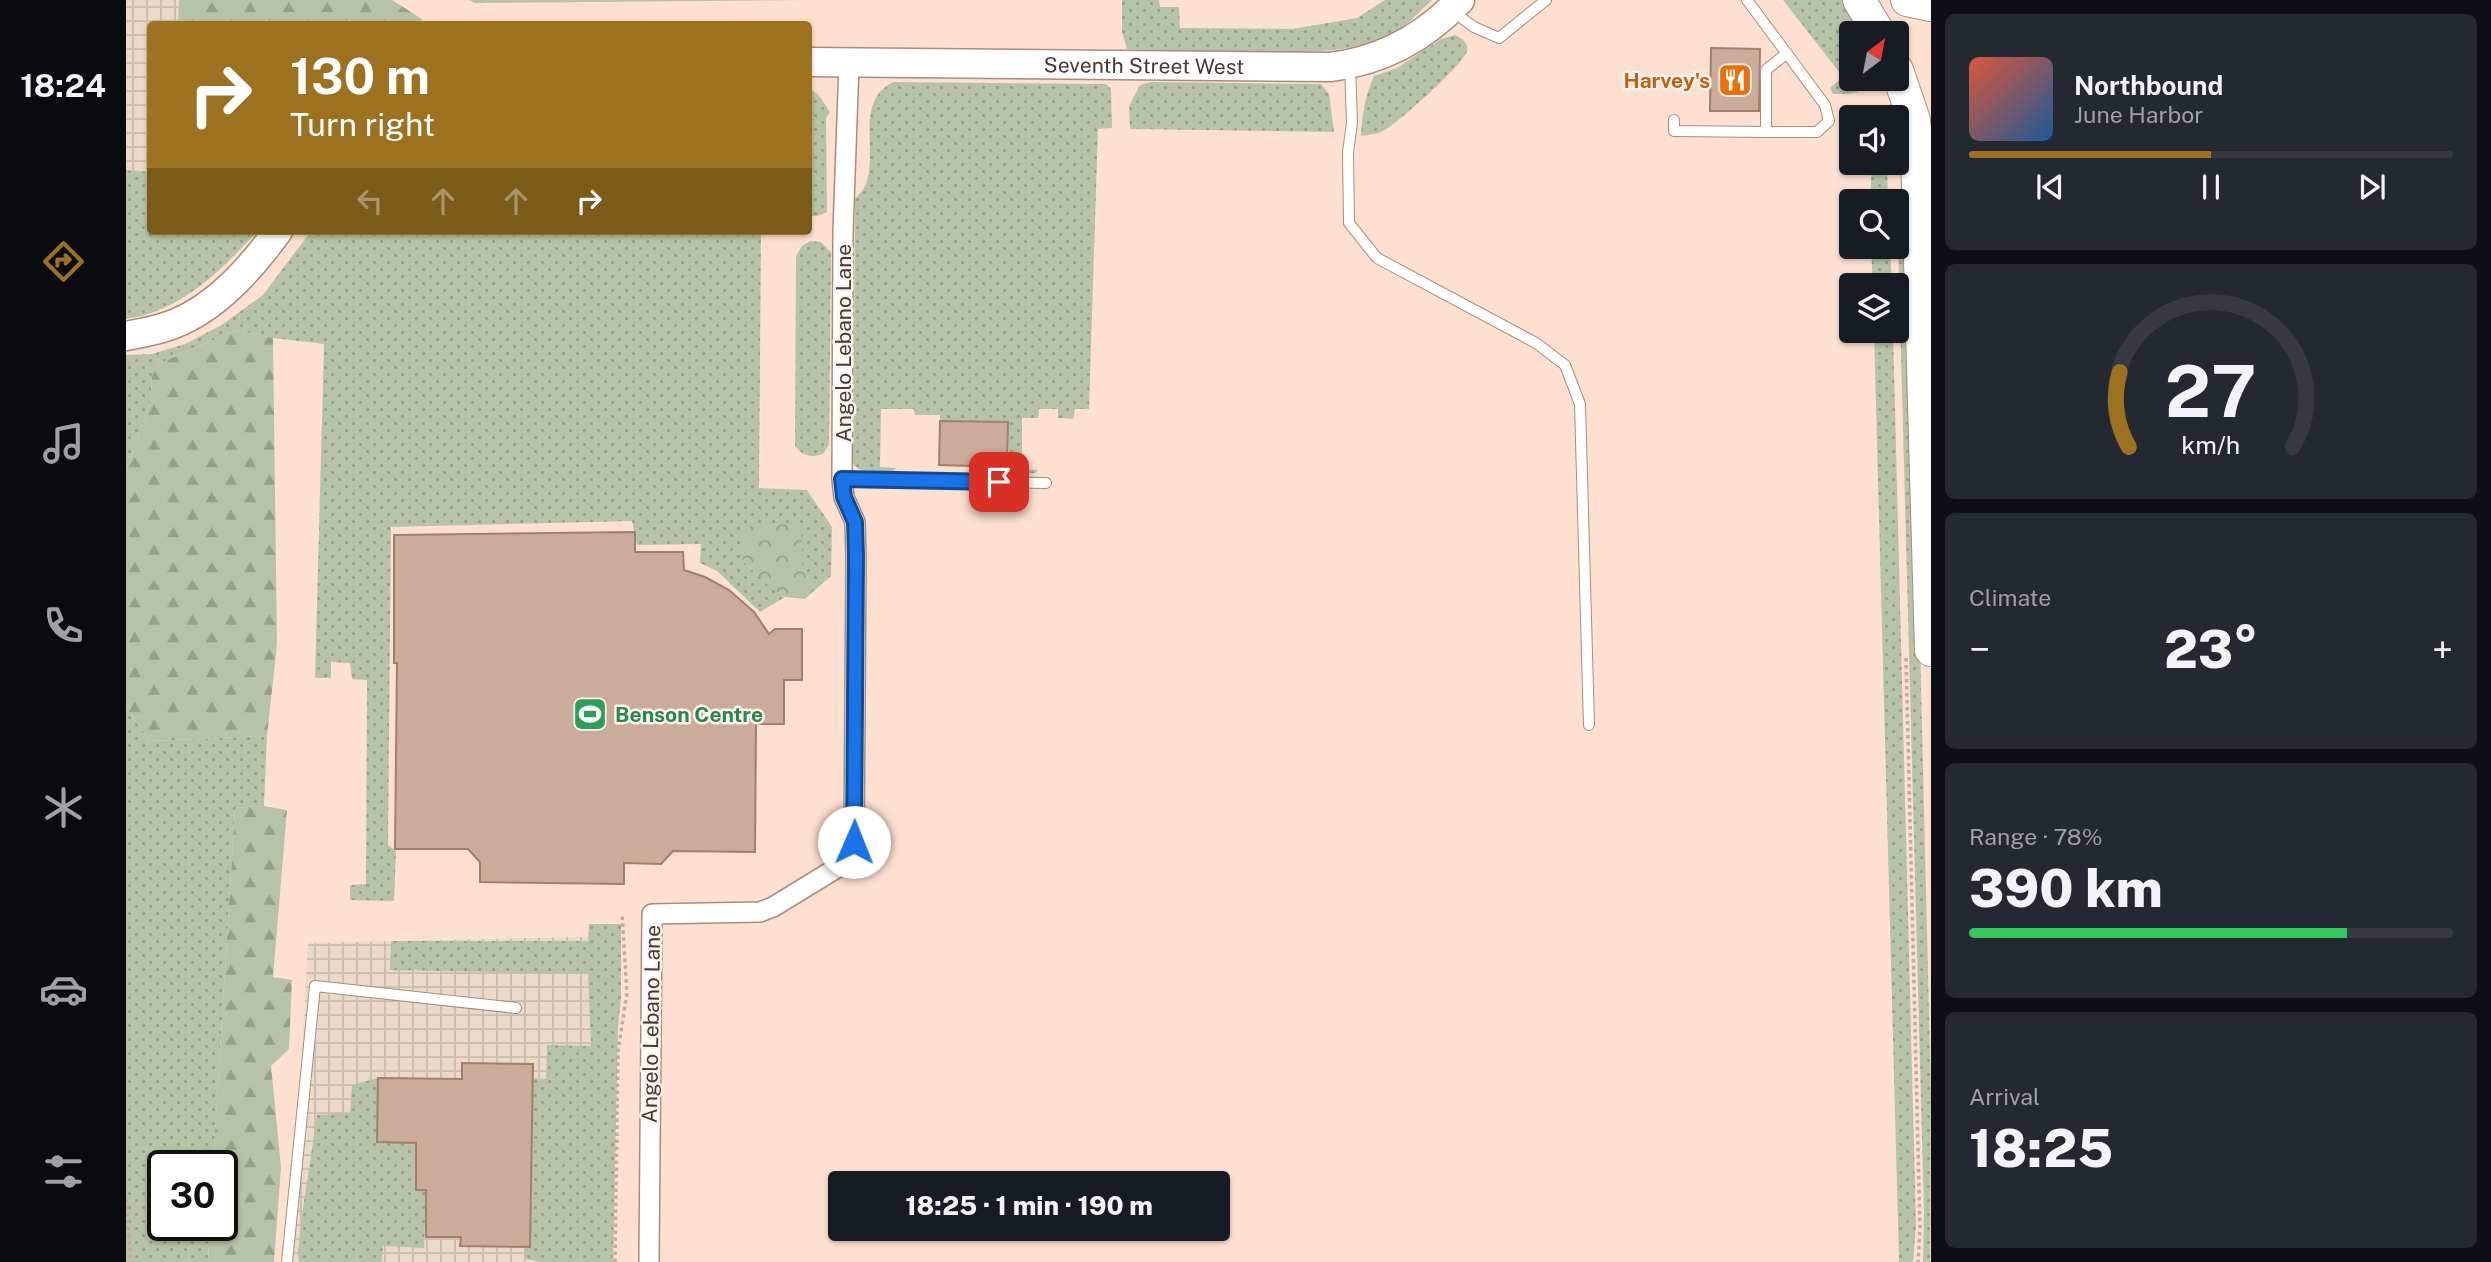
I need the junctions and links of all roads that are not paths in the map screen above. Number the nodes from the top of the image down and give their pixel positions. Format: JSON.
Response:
{"nodes":[{"id":1,"x":1546,"y":0,"type":"edge"},
{"id":2,"x":1747,"y":0,"type":"edge"},
{"id":3,"x":1859,"y":0,"type":"edge"},
{"id":4,"x":1907,"y":0,"type":"edge"},
{"id":5,"x":1455,"y":5,"type":"edge"},
{"id":6,"x":1931,"y":5,"type":"edge"},
{"id":7,"x":1872,"y":21,"type":"edge"},
{"id":8,"x":1787,"y":53,"type":"junction"},
{"id":9,"x":812,"y":62,"type":"edge"},
{"id":10,"x":849,"y":63,"type":"junction"},
{"id":11,"x":1350,"y":65,"type":"junction"},
{"id":12,"x":1904,"y":91,"type":"edge"},
{"id":13,"x":1674,"y":120,"type":"dead end"},
{"id":14,"x":1766,"y":132,"type":"junction"},
{"id":15,"x":275,"y":235,"type":"edge"},
{"id":16,"x":126,"y":336,"type":"edge"},
{"id":17,"x":842,"y":479,"type":"junction"},
{"id":18,"x":1046,"y":482,"type":"dead end"},
{"id":19,"x":1918,"y":648,"type":"edge"},
{"id":20,"x":1589,"y":725,"type":"dead end"},
{"id":21,"x":516,"y":1008,"type":"dead end"},
{"id":22,"x":287,"y":1262,"type":"edge"},
{"id":23,"x":649,"y":1262,"type":"edge"}],
"edges":[{"from":1,"to":5,"type":"lane"},
{"from":2,"to":8,"type":"lane"},
{"from":3,"to":7,"type":"main road"},
{"from":4,"to":6,"type":"main road"},
{"from":5,"to":11,"type":"street","name":"Seventh Street West"},
{"from":8,"to":14,"type":"lane"},
{"from":8,"to":14,"type":"lane"},
{"from":9,"to":10,"type":"street","name":"Seventh Street West"},
{"from":10,"to":11,"type":"street","name":"Seventh Street West"},
{"from":10,"to":17,"type":"street","name":"Angelo Lebano Lane"},
{"from":11,"to":20,"type":"lane"},
{"from":12,"to":19,"type":"main road"},
{"from":13,"to":14,"type":"lane"},
{"from":15,"to":16,"type":"street"},
{"from":17,"to":18,"type":"lane"},
{"from":17,"to":23,"type":"street","name":"Angelo Lebano Lane"},
{"from":21,"to":22,"type":"lane"}]}
